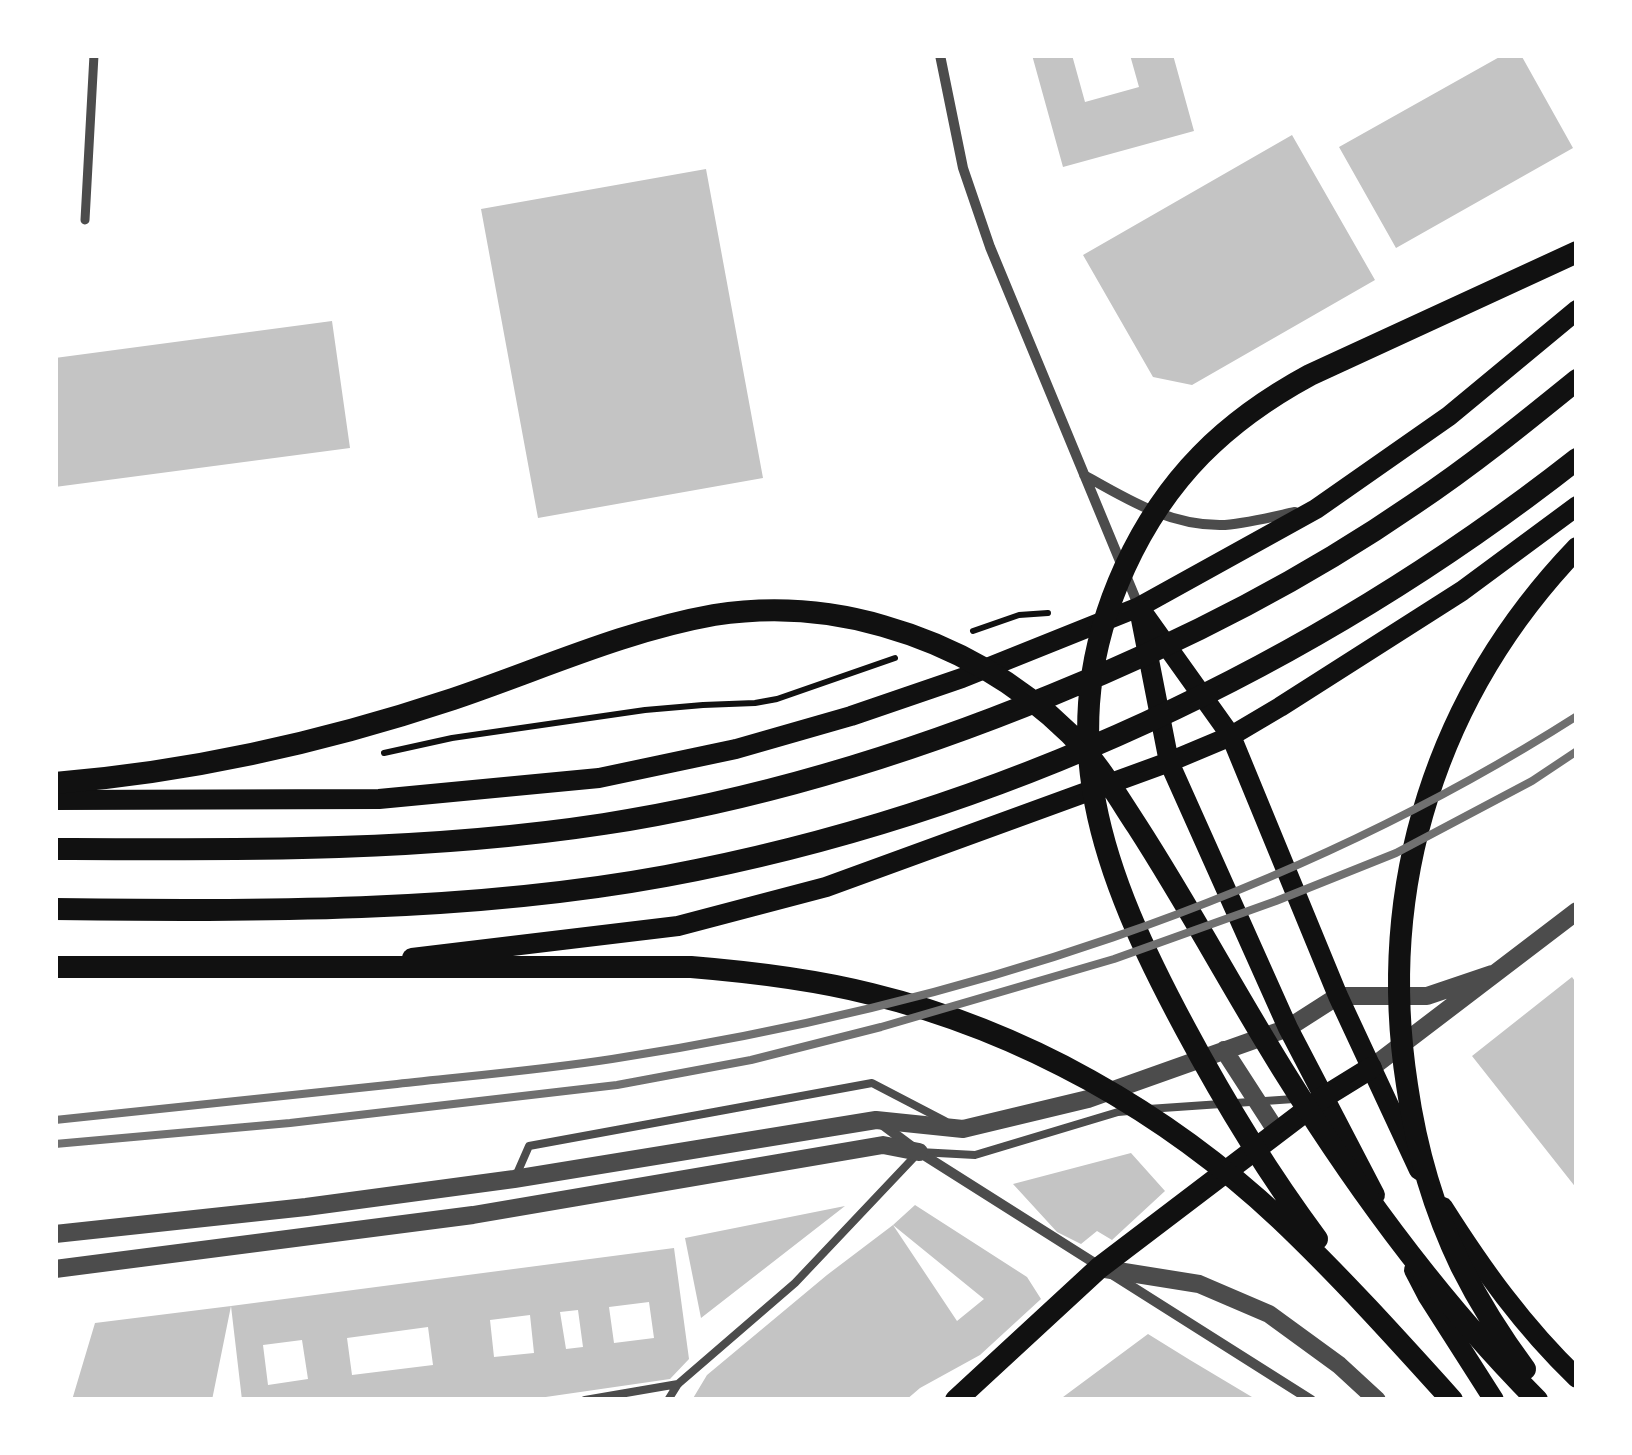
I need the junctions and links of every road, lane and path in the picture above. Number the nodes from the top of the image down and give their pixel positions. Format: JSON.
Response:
{"nodes":[{"id":1,"x":94,"y":55,"type":"edge"},
{"id":2,"x":940,"y":55,"type":"edge"},
{"id":3,"x":85,"y":220,"type":"dead end"},
{"id":4,"x":1577,"y":252,"type":"edge"},
{"id":5,"x":1577,"y":310,"type":"edge"},
{"id":6,"x":1577,"y":380,"type":"edge"},
{"id":7,"x":1577,"y":458,"type":"edge"},
{"id":8,"x":1084,"y":475,"type":"junction"},
{"id":9,"x":1577,"y":506,"type":"edge"},
{"id":10,"x":1316,"y":509,"type":"junction"},
{"id":11,"x":1577,"y":548,"type":"edge"},
{"id":12,"x":1139,"y":607,"type":"junction"},
{"id":13,"x":1053,"y":612,"type":"dead end"},
{"id":14,"x":963,"y":634,"type":"dead end"},
{"id":15,"x":907,"y":654,"type":"dead end"},
{"id":16,"x":1231,"y":736,"type":"junction"},
{"id":17,"x":372,"y":755,"type":"dead end"},
{"id":18,"x":1170,"y":762,"type":"junction"},
{"id":19,"x":55,"y":783,"type":"edge"},
{"id":20,"x":55,"y":800,"type":"edge"},
{"id":21,"x":55,"y":849,"type":"edge"},
{"id":22,"x":55,"y":910,"type":"edge"},
{"id":23,"x":1577,"y":911,"type":"edge"},
{"id":24,"x":55,"y":969,"type":"edge"},
{"id":25,"x":1492,"y":974,"type":"junction"},
{"id":26,"x":1338,"y":996,"type":"junction"},
{"id":27,"x":1288,"y":1028,"type":"junction"},
{"id":28,"x":1224,"y":1050,"type":"junction"},
{"id":29,"x":1370,"y":1068,"type":"junction"},
{"id":30,"x":1324,"y":1097,"type":"junction"},
{"id":31,"x":1257,"y":1102,"type":"junction"},
{"id":32,"x":876,"y":1120,"type":"junction"},
{"id":33,"x":962,"y":1130,"type":"junction"},
{"id":34,"x":1278,"y":1132,"type":"junction"},
{"id":35,"x":919,"y":1152,"type":"junction"},
{"id":36,"x":514,"y":1179,"type":"junction"},
{"id":37,"x":55,"y":1234,"type":"edge"},
{"id":38,"x":1099,"y":1268,"type":"junction"},
{"id":39,"x":55,"y":1269,"type":"edge"},
{"id":40,"x":1577,"y":1378,"type":"edge"},
{"id":41,"x":678,"y":1384,"type":"junction"},
{"id":42,"x":1447,"y":1394,"type":"edge"},
{"id":43,"x":585,"y":1400,"type":"edge"},
{"id":44,"x":668,"y":1400,"type":"edge"},
{"id":45,"x":956,"y":1400,"type":"edge"},
{"id":46,"x":1311,"y":1400,"type":"edge"},
{"id":47,"x":1377,"y":1400,"type":"edge"},
{"id":48,"x":1494,"y":1400,"type":"edge"},
{"id":49,"x":1537,"y":1400,"type":"edge"},
{"id":50,"x":1548,"y":1400,"type":"edge"}],
"edges":[{"from":1,"to":3,"type":"street"},
{"from":2,"to":8,"type":"street"},
{"from":4,"to":42,"type":"main road"},
{"from":5,"to":10,"type":"main road"},
{"from":6,"to":21,"type":"main road"},
{"from":7,"to":22,"type":"main road"},
{"from":8,"to":10,"type":"street"},
{"from":8,"to":12,"type":"street"},
{"from":9,"to":16,"type":"main road"},
{"from":10,"to":12,"type":"main road"},
{"from":11,"to":50,"type":"main road"},
{"from":12,"to":16,"type":"main road"},
{"from":12,"to":18,"type":"main road"},
{"from":12,"to":20,"type":"main road"},
{"from":13,"to":14,"type":"path"},
{"from":15,"to":17,"type":"path"},
{"from":16,"to":18,"type":"main road"},
{"from":16,"to":26,"type":"main road"},
{"from":18,"to":24,"type":"main road"},
{"from":18,"to":27,"type":"main road"},
{"from":19,"to":49,"type":"main road"},
{"from":23,"to":25,"type":"street"},
{"from":24,"to":42,"type":"main road"},
{"from":25,"to":26,"type":"street"},
{"from":25,"to":29,"type":"street"},
{"from":26,"to":27,"type":"street"},
{"from":26,"to":29,"type":"main road"},
{"from":27,"to":28,"type":"street"},
{"from":27,"to":30,"type":"main road"},
{"from":28,"to":31,"type":"street"},
{"from":28,"to":33,"type":"street"},
{"from":29,"to":30,"type":"main road"},
{"from":29,"to":40,"type":"main road"},
{"from":30,"to":31,"type":"lane"},
{"from":30,"to":34,"type":"main road"},
{"from":30,"to":48,"type":"main road"},
{"from":31,"to":34,"type":"street"},
{"from":31,"to":35,"type":"lane"},
{"from":32,"to":33,"type":"street"},
{"from":32,"to":35,"type":"street"},
{"from":32,"to":36,"type":"street"},
{"from":33,"to":36,"type":"lane"},
{"from":34,"to":38,"type":"main road"},
{"from":35,"to":38,"type":"street"},
{"from":35,"to":39,"type":"street"},
{"from":35,"to":41,"type":"lane"},
{"from":36,"to":37,"type":"street"},
{"from":38,"to":45,"type":"main road"},
{"from":38,"to":46,"type":"street"},
{"from":38,"to":47,"type":"street"},
{"from":41,"to":43,"type":"lane"},
{"from":41,"to":44,"type":"lane"}]}
